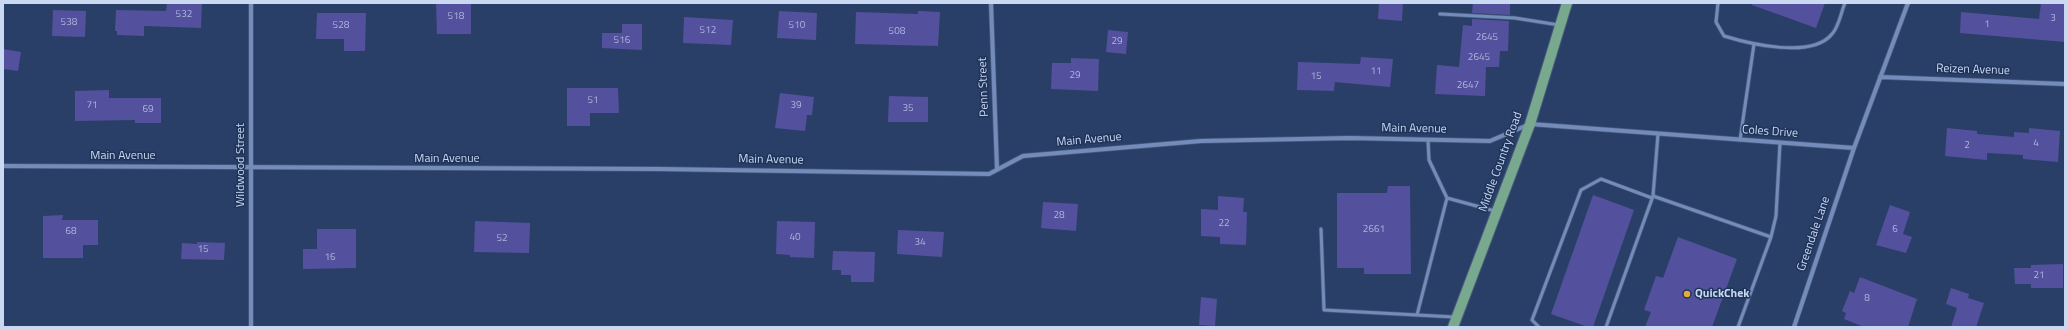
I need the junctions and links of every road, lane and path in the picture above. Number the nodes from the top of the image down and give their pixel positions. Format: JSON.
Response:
{"nodes":[{"id":1,"x":250,"y":3,"type":"edge"},
{"id":2,"x":991,"y":3,"type":"edge"},
{"id":3,"x":1567,"y":3,"type":"edge"},
{"id":4,"x":1718,"y":3,"type":"edge"},
{"id":5,"x":1845,"y":3,"type":"edge"},
{"id":6,"x":1908,"y":3,"type":"edge"},
{"id":7,"x":1440,"y":14,"type":"dead end"},
{"id":8,"x":1560,"y":25,"type":"junction"},
{"id":9,"x":1754,"y":44,"type":"junction"},
{"id":10,"x":1880,"y":77,"type":"junction"},
{"id":11,"x":2065,"y":84,"type":"edge"},
{"id":12,"x":1530,"y":124,"type":"junction"},
{"id":13,"x":1658,"y":134,"type":"junction"},
{"id":14,"x":1428,"y":140,"type":"junction"},
{"id":15,"x":1740,"y":140,"type":"junction"},
{"id":16,"x":1780,"y":143,"type":"junction"},
{"id":17,"x":1854,"y":148,"type":"junction"},
{"id":18,"x":3,"y":166,"type":"edge"},
{"id":19,"x":251,"y":166,"type":"junction"},
{"id":20,"x":997,"y":169,"type":"junction"},
{"id":21,"x":1653,"y":197,"type":"junction"},
{"id":22,"x":1447,"y":198,"type":"junction"},
{"id":23,"x":1497,"y":212,"type":"junction"},
{"id":24,"x":1321,"y":229,"type":"dead end"},
{"id":25,"x":1771,"y":237,"type":"junction"},
{"id":26,"x":1417,"y":315,"type":"junction"},
{"id":27,"x":1458,"y":317,"type":"junction"},
{"id":28,"x":251,"y":327,"type":"edge"},
{"id":29,"x":1453,"y":327,"type":"edge"},
{"id":30,"x":1539,"y":327,"type":"edge"},
{"id":31,"x":1606,"y":327,"type":"edge"},
{"id":32,"x":1738,"y":327,"type":"edge"},
{"id":33,"x":1794,"y":327,"type":"edge"}],
"edges":[{"from":1,"to":19,"type":"street","name":"Wildwood Street"},
{"from":2,"to":20,"type":"street","name":"Penn Street"},
{"from":3,"to":8,"type":"main road","name":"Middle Country Road"},
{"from":4,"to":9,"type":"lane"},
{"from":5,"to":9,"type":"lane"},
{"from":6,"to":10,"type":"street"},
{"from":7,"to":8,"type":"lane"},
{"from":8,"to":12,"type":"main road","name":"Middle Country Road"},
{"from":9,"to":15,"type":"lane"},
{"from":10,"to":11,"type":"street","name":"Reizen Avenue"},
{"from":10,"to":17,"type":"street"},
{"from":12,"to":13,"type":"street","name":"Coles Drive"},
{"from":12,"to":14,"type":"street","name":"Main Avenue"},
{"from":12,"to":23,"type":"main road","name":"Middle Country Road"},
{"from":13,"to":15,"type":"street","name":"Coles Drive"},
{"from":13,"to":21,"type":"lane"},
{"from":14,"to":20,"type":"street","name":"Main Avenue"},
{"from":14,"to":22,"type":"lane"},
{"from":15,"to":16,"type":"street","name":"Coles Drive"},
{"from":16,"to":17,"type":"street","name":"Coles Drive"},
{"from":16,"to":25,"type":"lane"},
{"from":17,"to":33,"type":"street","name":"Greendale Lane"},
{"from":18,"to":19,"type":"street","name":"Main Avenue"},
{"from":19,"to":20,"type":"street","name":"Main Avenue"},
{"from":19,"to":28,"type":"street","name":"Wildwood Street"},
{"from":21,"to":25,"type":"lane"},
{"from":21,"to":30,"type":"lane"},
{"from":21,"to":31,"type":"lane"},
{"from":22,"to":23,"type":"lane"},
{"from":22,"to":26,"type":"lane"},
{"from":23,"to":27,"type":"main road","name":"Middle Country Road"},
{"from":24,"to":26,"type":"lane"},
{"from":25,"to":32,"type":"lane"},
{"from":26,"to":27,"type":"lane"},
{"from":27,"to":29,"type":"main road","name":"Middle Country Road"}]}
